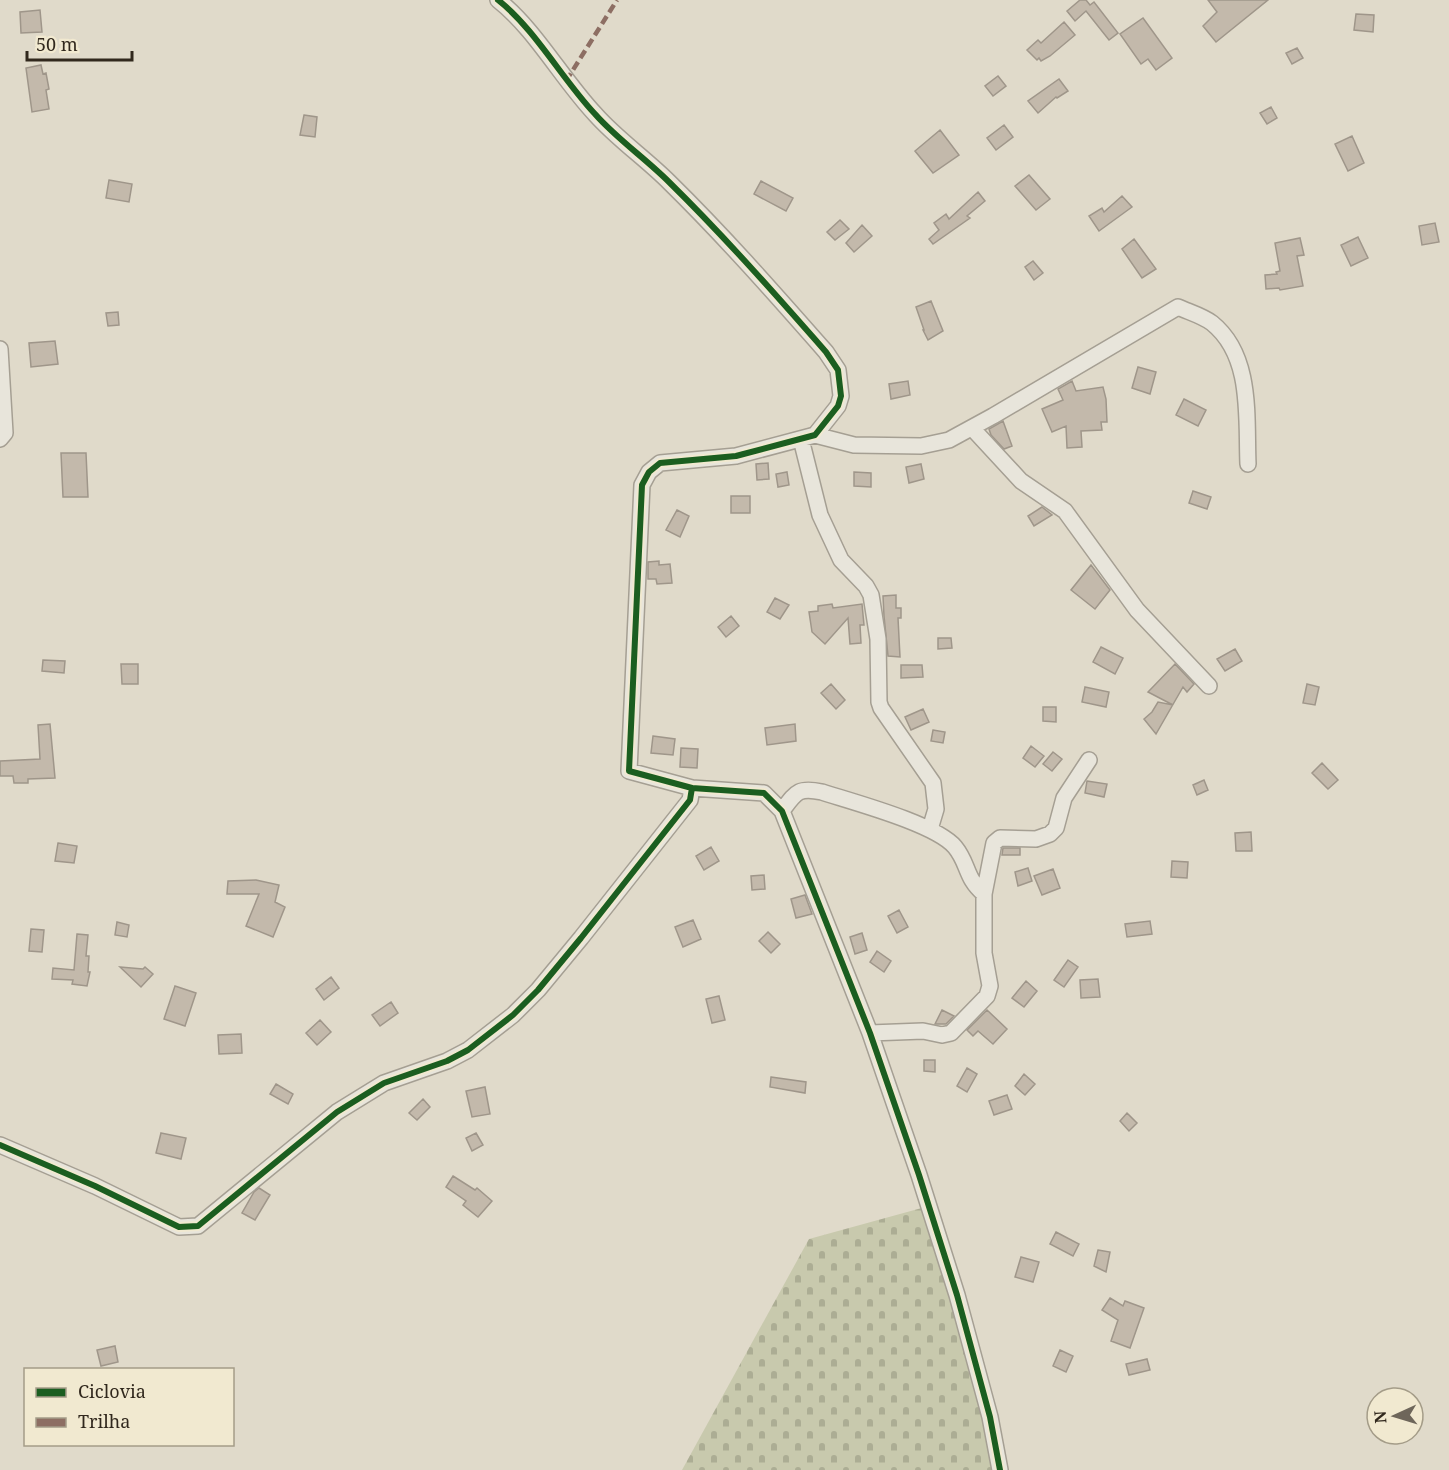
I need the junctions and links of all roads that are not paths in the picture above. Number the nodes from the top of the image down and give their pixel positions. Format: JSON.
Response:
{"nodes":[{"id":1,"x":498,"y":0,"type":"edge"},
{"id":2,"x":0,"y":348,"type":"edge"},
{"id":3,"x":972,"y":428,"type":"junction"},
{"id":4,"x":808,"y":437,"type":"junction"},
{"id":5,"x":0,"y":439,"type":"edge"},
{"id":6,"x":1248,"y":464,"type":"dead end"},
{"id":7,"x":1209,"y":686,"type":"dead end"},
{"id":8,"x":1089,"y":760,"type":"dead end"},
{"id":9,"x":692,"y":788,"type":"junction"},
{"id":10,"x":782,"y":811,"type":"junction"},
{"id":11,"x":930,"y":829,"type":"junction"},
{"id":12,"x":984,"y":894,"type":"junction"},
{"id":13,"x":870,"y":1033,"type":"junction"},
{"id":14,"x":0,"y":1145,"type":"edge"},
{"id":15,"x":1000,"y":1470,"type":"edge"}],
"edges":[{"from":1,"to":4,"type":"street"},
{"from":2,"to":5,"type":"street"},
{"from":3,"to":4,"type":"street"},
{"from":3,"to":6,"type":"street"},
{"from":3,"to":7,"type":"street"},
{"from":4,"to":9,"type":"street"},
{"from":4,"to":11,"type":"street"},
{"from":8,"to":12,"type":"street"},
{"from":9,"to":10,"type":"street"},
{"from":9,"to":14,"type":"street"},
{"from":10,"to":11,"type":"street"},
{"from":10,"to":13,"type":"street"},
{"from":11,"to":12,"type":"street"},
{"from":12,"to":13,"type":"street"},
{"from":13,"to":15,"type":"street"}]}
